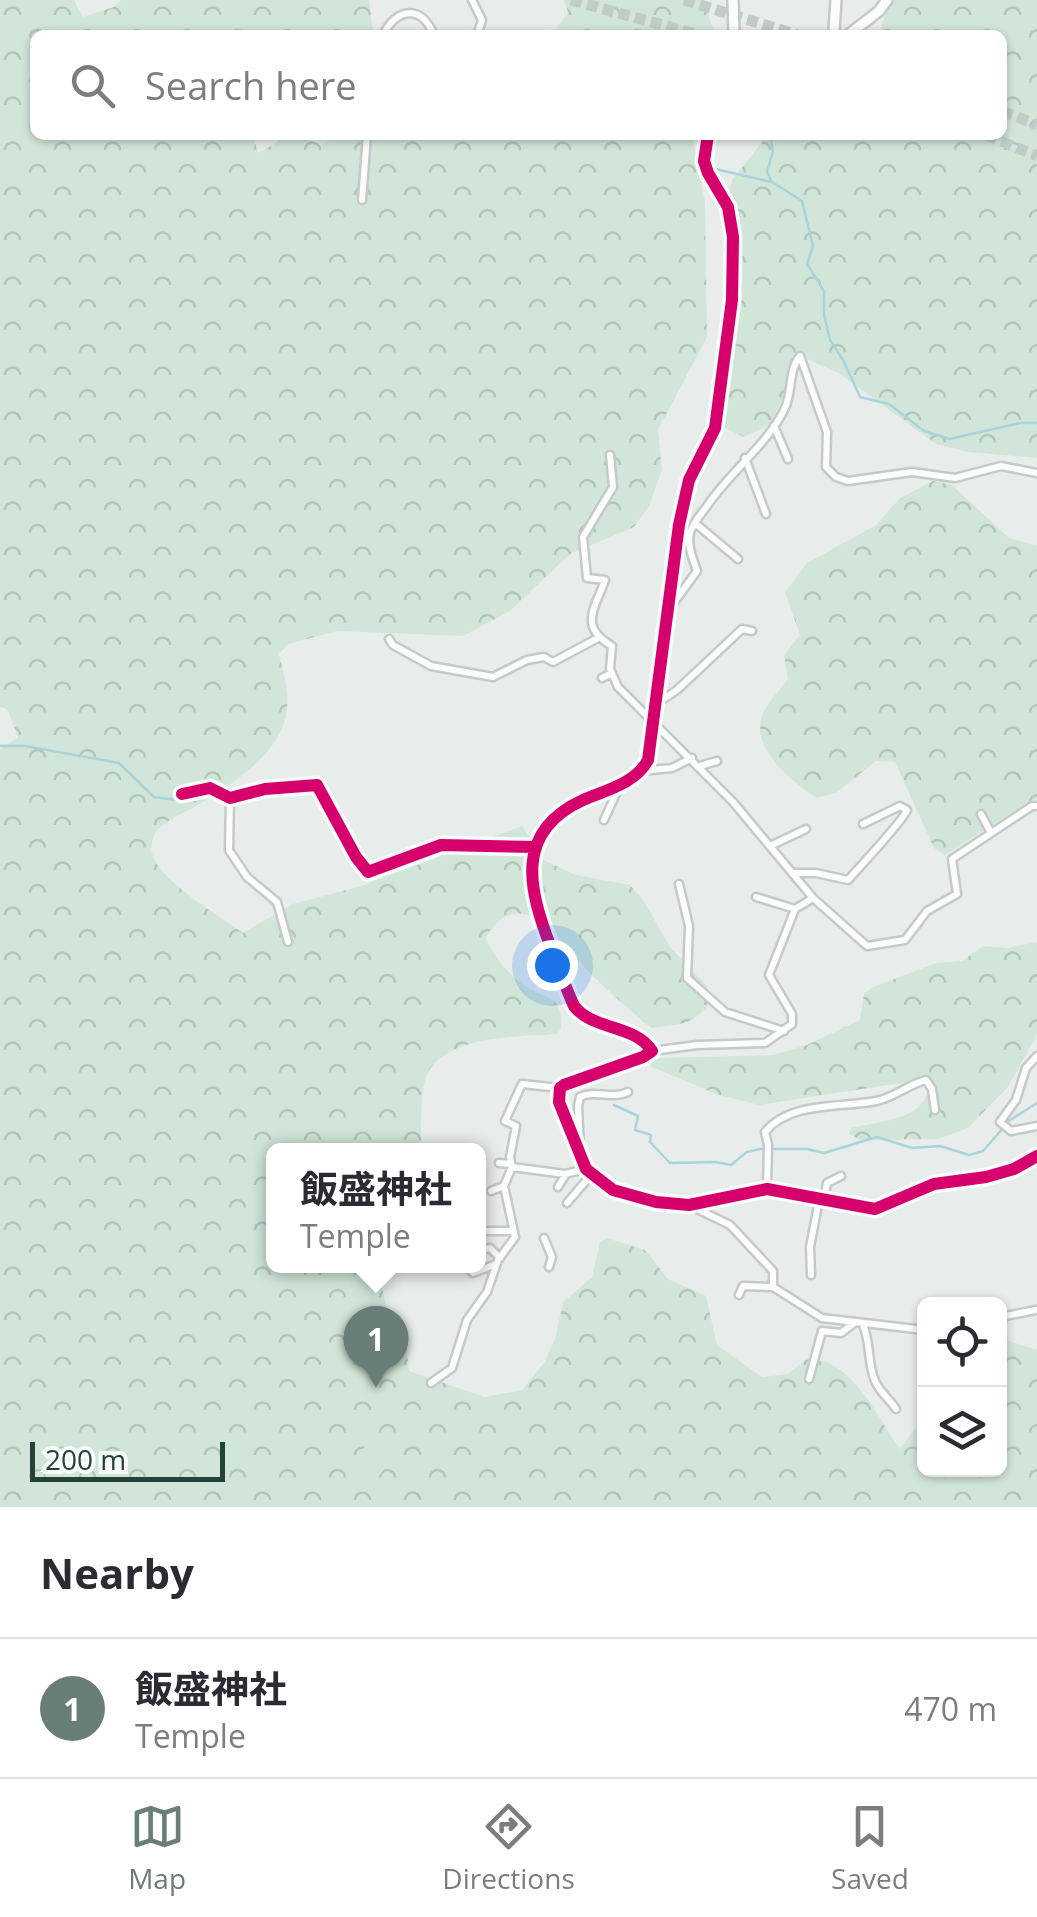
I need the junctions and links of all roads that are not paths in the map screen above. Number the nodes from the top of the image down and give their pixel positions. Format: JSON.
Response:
{"nodes":[{"id":1,"x":472,"y":0,"type":"edge"},
{"id":2,"x":733,"y":0,"type":"edge"},
{"id":3,"x":836,"y":0,"type":"edge"},
{"id":4,"x":887,"y":0,"type":"edge"},
{"id":5,"x":386,"y":30,"type":"edge"},
{"id":6,"x":430,"y":30,"type":"edge"},
{"id":7,"x":478,"y":30,"type":"edge"},
{"id":8,"x":734,"y":30,"type":"edge"},
{"id":9,"x":834,"y":30,"type":"edge"},
{"id":10,"x":854,"y":30,"type":"edge"},
{"id":11,"x":367,"y":140,"type":"edge"},
{"id":12,"x":707,"y":140,"type":"edge"},
{"id":13,"x":362,"y":200,"type":"dead end"},
{"id":14,"x":774,"y":426,"type":"junction"},
{"id":15,"x":610,"y":455,"type":"dead end"},
{"id":16,"x":745,"y":458,"type":"junction"},
{"id":17,"x":788,"y":459,"type":"dead end"},
{"id":18,"x":1037,"y":473,"type":"edge"},
{"id":19,"x":766,"y":514,"type":"dead end"},
{"id":20,"x":695,"y":523,"type":"junction"},
{"id":21,"x":738,"y":559,"type":"dead end"},
{"id":22,"x":669,"y":609,"type":"junction"},
{"id":23,"x":752,"y":631,"type":"dead end"},
{"id":24,"x":598,"y":638,"type":"junction"},
{"id":25,"x":388,"y":640,"type":"dead end"},
{"id":26,"x":612,"y":672,"type":"junction"},
{"id":27,"x":602,"y":678,"type":"dead end"},
{"id":28,"x":656,"y":704,"type":"junction"},
{"id":29,"x":652,"y":724,"type":"junction"},
{"id":30,"x":692,"y":758,"type":"junction"},
{"id":31,"x":717,"y":761,"type":"dead end"},
{"id":32,"x":700,"y":766,"type":"junction"},
{"id":33,"x":641,"y":771,"type":"junction"},
{"id":34,"x":620,"y":785,"type":"junction"},
{"id":35,"x":182,"y":794,"type":"dead end"},
{"id":36,"x":230,"y":798,"type":"junction"},
{"id":37,"x":1037,"y":806,"type":"edge"},
{"id":38,"x":981,"y":814,"type":"dead end"},
{"id":39,"x":608,"y":816,"type":"dead end"},
{"id":40,"x":863,"y":824,"type":"dead end"},
{"id":41,"x":806,"y":829,"type":"dead end"},
{"id":42,"x":991,"y":833,"type":"junction"},
{"id":43,"x":536,"y":846,"type":"junction"},
{"id":44,"x":770,"y":846,"type":"junction"},
{"id":45,"x":792,"y":873,"type":"junction"},
{"id":46,"x":678,"y":884,"type":"dead end"},
{"id":47,"x":756,"y":897,"type":"dead end"},
{"id":48,"x":813,"y":898,"type":"junction"},
{"id":49,"x":795,"y":908,"type":"junction"},
{"id":50,"x":288,"y":942,"type":"dead end"},
{"id":51,"x":784,"y":1031,"type":"junction"},
{"id":52,"x":652,"y":1051,"type":"junction"},
{"id":53,"x":1037,"y":1056,"type":"edge"},
{"id":54,"x":560,"y":1088,"type":"junction"},
{"id":55,"x":628,"y":1092,"type":"dead end"},
{"id":56,"x":935,"y":1110,"type":"dead end"},
{"id":57,"x":1037,"y":1126,"type":"edge"},
{"id":58,"x":577,"y":1152,"type":"junction"},
{"id":59,"x":1037,"y":1156,"type":"edge"},
{"id":60,"x":498,"y":1163,"type":"dead end"},
{"id":61,"x":511,"y":1166,"type":"junction"},
{"id":62,"x":588,"y":1172,"type":"junction"},
{"id":63,"x":567,"y":1173,"type":"junction"},
{"id":64,"x":841,"y":1176,"type":"dead end"},
{"id":65,"x":504,"y":1186,"type":"junction"},
{"id":66,"x":558,"y":1187,"type":"dead end"},
{"id":67,"x":766,"y":1189,"type":"junction"},
{"id":68,"x":491,"y":1192,"type":"dead end"},
{"id":69,"x":821,"y":1200,"type":"junction"},
{"id":70,"x":567,"y":1203,"type":"dead end"},
{"id":71,"x":689,"y":1204,"type":"junction"},
{"id":72,"x":511,"y":1230,"type":"junction"},
{"id":73,"x":486,"y":1231,"type":"edge"},
{"id":74,"x":544,"y":1238,"type":"dead end"},
{"id":75,"x":486,"y":1248,"type":"edge"},
{"id":76,"x":499,"y":1261,"type":"junction"},
{"id":77,"x":486,"y":1266,"type":"edge"},
{"id":78,"x":549,"y":1266,"type":"dead end"},
{"id":79,"x":811,"y":1275,"type":"dead end"},
{"id":80,"x":772,"y":1287,"type":"junction"},
{"id":81,"x":739,"y":1295,"type":"dead end"},
{"id":82,"x":1036,"y":1310,"type":"edge"},
{"id":83,"x":1007,"y":1316,"type":"edge"},
{"id":84,"x":858,"y":1324,"type":"junction"},
{"id":85,"x":917,"y":1329,"type":"edge"},
{"id":86,"x":809,"y":1379,"type":"dead end"},
{"id":87,"x":431,"y":1383,"type":"dead end"},
{"id":88,"x":896,"y":1409,"type":"dead end"}],
"edges":[{"from":1,"to":7,"type":"street"},
{"from":2,"to":8,"type":"street"},
{"from":3,"to":9,"type":"street"},
{"from":4,"to":10,"type":"street"},
{"from":5,"to":6,"type":"street"},
{"from":11,"to":13,"type":"street"},
{"from":12,"to":22,"type":"street"},
{"from":14,"to":16,"type":"street"},
{"from":14,"to":17,"type":"street"},
{"from":14,"to":18,"type":"street"},
{"from":15,"to":24,"type":"street"},
{"from":16,"to":19,"type":"street"},
{"from":16,"to":20,"type":"street"},
{"from":20,"to":21,"type":"street"},
{"from":20,"to":22,"type":"street"},
{"from":22,"to":28,"type":"street"},
{"from":23,"to":28,"type":"street"},
{"from":24,"to":25,"type":"street"},
{"from":24,"to":26,"type":"street"},
{"from":26,"to":27,"type":"street"},
{"from":26,"to":29,"type":"street"},
{"from":28,"to":29,"type":"street"},
{"from":29,"to":30,"type":"street"},
{"from":29,"to":33,"type":"street"},
{"from":30,"to":32,"type":"street"},
{"from":30,"to":33,"type":"street"},
{"from":31,"to":32,"type":"street"},
{"from":32,"to":44,"type":"street"},
{"from":33,"to":34,"type":"street"},
{"from":34,"to":39,"type":"street"},
{"from":34,"to":43,"type":"street"},
{"from":35,"to":36,"type":"street"},
{"from":36,"to":43,"type":"street"},
{"from":36,"to":50,"type":"street"},
{"from":37,"to":42,"type":"street"},
{"from":38,"to":42,"type":"street"},
{"from":40,"to":45,"type":"street"},
{"from":41,"to":44,"type":"street"},
{"from":42,"to":48,"type":"street"},
{"from":43,"to":52,"type":"street"},
{"from":44,"to":45,"type":"street"},
{"from":45,"to":48,"type":"street"},
{"from":46,"to":51,"type":"street"},
{"from":47,"to":49,"type":"street"},
{"from":48,"to":49,"type":"street"},
{"from":49,"to":51,"type":"street"},
{"from":51,"to":52,"type":"street"},
{"from":52,"to":54,"type":"street"},
{"from":53,"to":57,"type":"street"},
{"from":54,"to":58,"type":"street"},
{"from":54,"to":61,"type":"street"},
{"from":55,"to":58,"type":"street"},
{"from":56,"to":67,"type":"street"},
{"from":58,"to":62,"type":"street"},
{"from":59,"to":69,"type":"street"},
{"from":60,"to":61,"type":"street"},
{"from":61,"to":63,"type":"street"},
{"from":61,"to":65,"type":"street"},
{"from":62,"to":63,"type":"street"},
{"from":62,"to":70,"type":"street"},
{"from":62,"to":71,"type":"street"},
{"from":63,"to":66,"type":"street"},
{"from":64,"to":69,"type":"street"},
{"from":65,"to":68,"type":"street"},
{"from":65,"to":72,"type":"street"},
{"from":67,"to":69,"type":"street"},
{"from":67,"to":71,"type":"street"},
{"from":69,"to":79,"type":"street"},
{"from":71,"to":80,"type":"street"},
{"from":72,"to":73,"type":"street"},
{"from":72,"to":76,"type":"street"},
{"from":74,"to":78,"type":"street"},
{"from":75,"to":76,"type":"street"},
{"from":76,"to":77,"type":"street"},
{"from":76,"to":87,"type":"street"},
{"from":80,"to":81,"type":"street"},
{"from":80,"to":84,"type":"street"},
{"from":82,"to":83,"type":"street"},
{"from":84,"to":85,"type":"street"},
{"from":84,"to":86,"type":"street"},
{"from":84,"to":88,"type":"street"}]}
